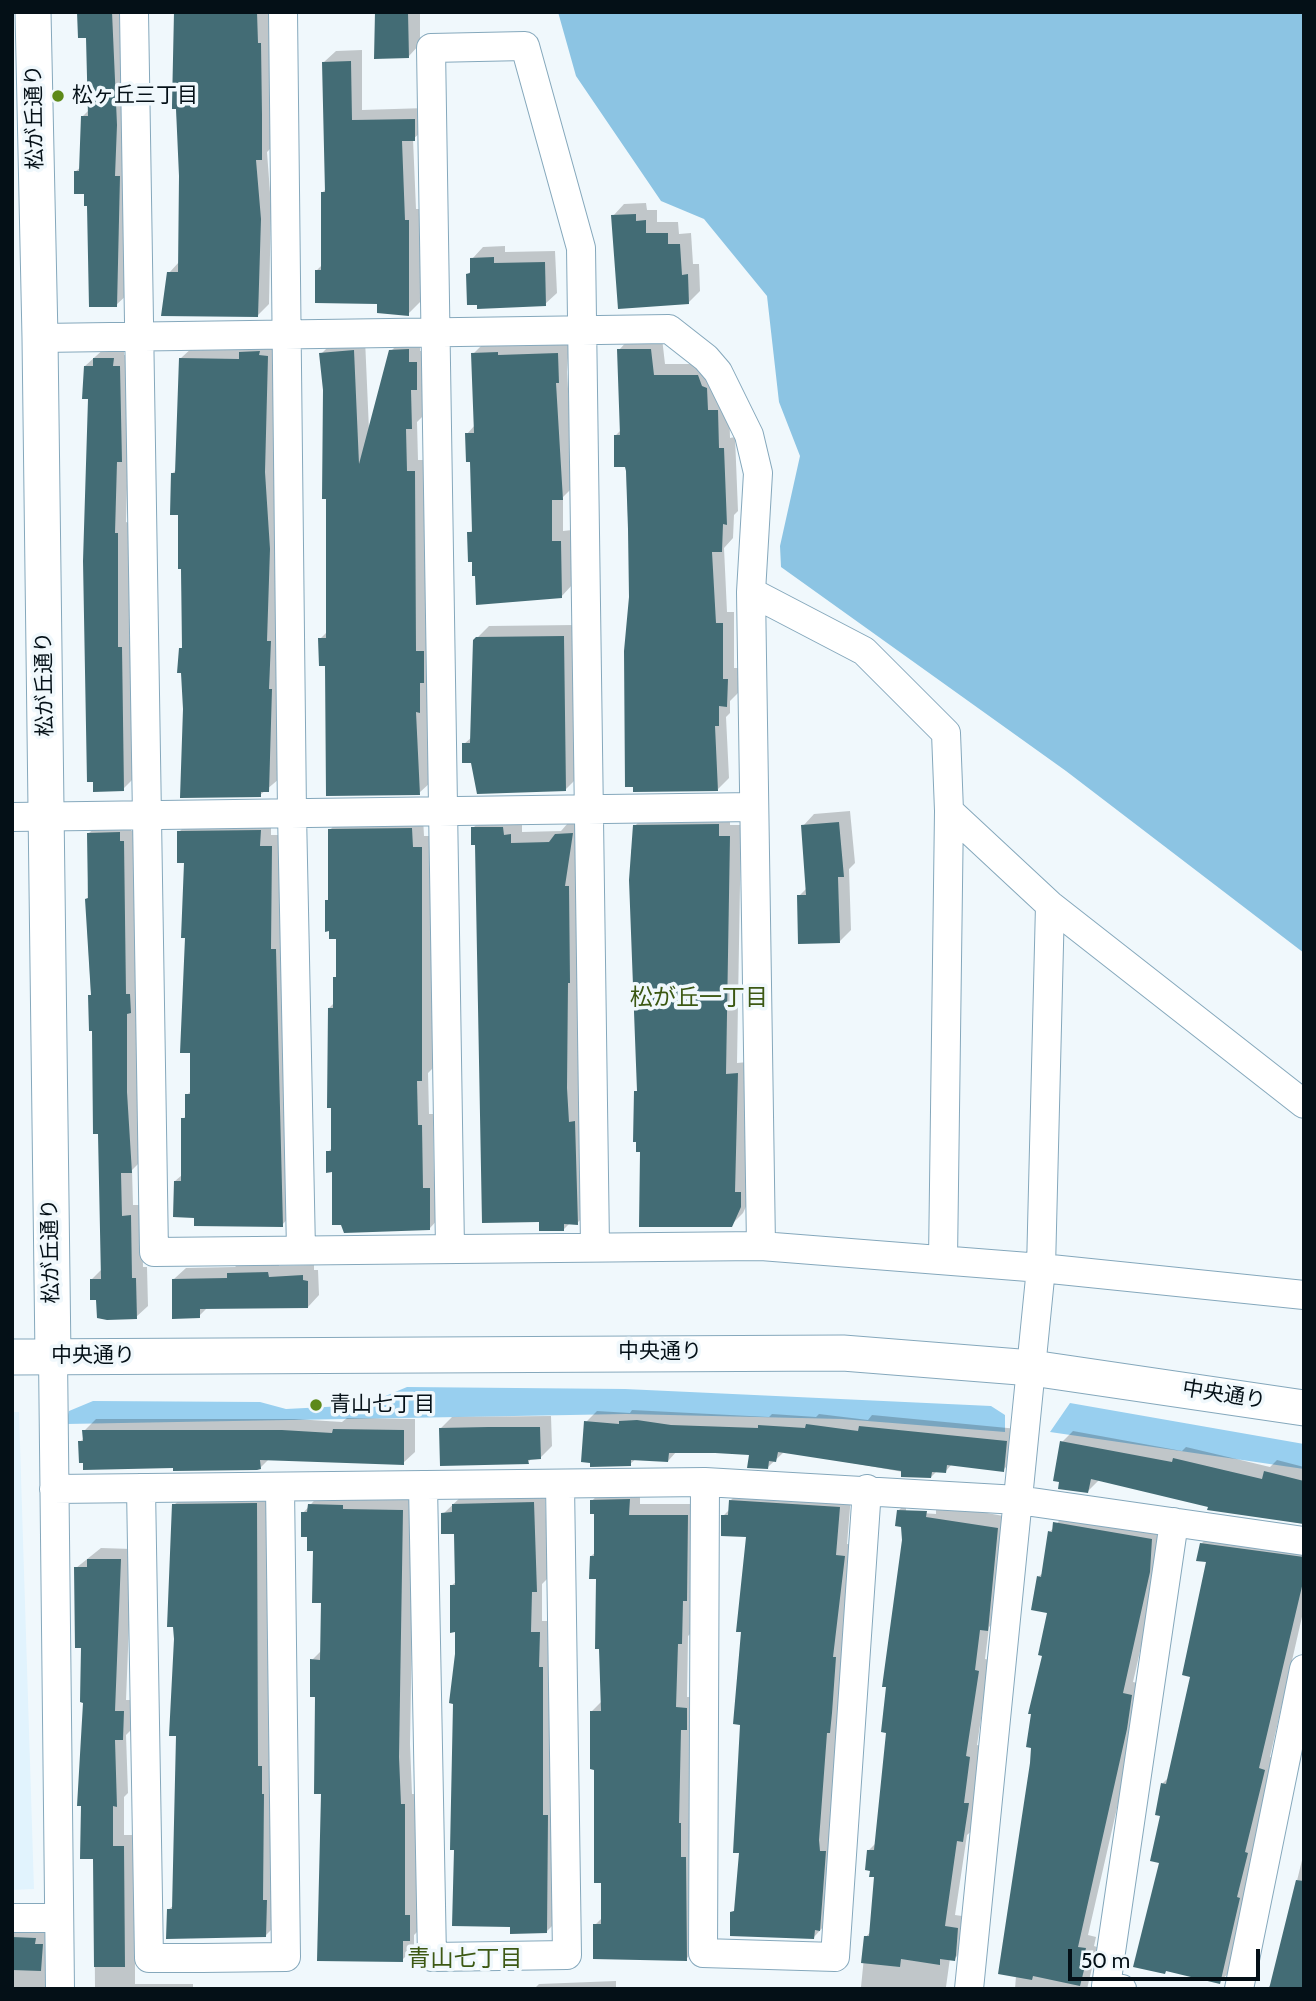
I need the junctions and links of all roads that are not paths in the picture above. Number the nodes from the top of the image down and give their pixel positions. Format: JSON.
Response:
{"nodes":[{"id":1,"x":33,"y":12,"type":"edge"},
{"id":2,"x":134,"y":12,"type":"edge"},
{"id":3,"x":282,"y":12,"type":"edge"},
{"id":4,"x":582,"y":330,"type":"junction"},
{"id":5,"x":288,"y":332,"type":"junction"},
{"id":6,"x":436,"y":332,"type":"junction"},
{"id":7,"x":140,"y":337,"type":"junction"},
{"id":8,"x":40,"y":338,"type":"junction"},
{"id":9,"x":751,"y":592,"type":"junction"},
{"id":10,"x":754,"y":807,"type":"junction"},
{"id":11,"x":589,"y":809,"type":"junction"},
{"id":12,"x":443,"y":811,"type":"junction"},
{"id":13,"x":948,"y":811,"type":"junction"},
{"id":14,"x":292,"y":813,"type":"junction"},
{"id":15,"x":149,"y":816,"type":"junction"},
{"id":16,"x":29,"y":817,"type":"edge"},
{"id":17,"x":1049,"y":905,"type":"junction"},
{"id":18,"x":1304,"y":1104,"type":"edge"},
{"id":19,"x":595,"y":1246,"type":"junction"},
{"id":20,"x":761,"y":1246,"type":"junction"},
{"id":21,"x":450,"y":1248,"type":"junction"},
{"id":22,"x":301,"y":1250,"type":"junction"},
{"id":23,"x":943,"y":1259,"type":"junction"},
{"id":24,"x":1041,"y":1268,"type":"junction"},
{"id":25,"x":1304,"y":1295,"type":"edge"},
{"id":26,"x":53,"y":1356,"type":"junction"},
{"id":27,"x":12,"y":1357,"type":"edge"},
{"id":28,"x":1032,"y":1368,"type":"junction"},
{"id":29,"x":1304,"y":1408,"type":"edge"},
{"id":30,"x":705,"y":1482,"type":"junction"},
{"id":31,"x":559,"y":1484,"type":"junction"},
{"id":32,"x":423,"y":1486,"type":"junction"},
{"id":33,"x":280,"y":1487,"type":"junction"},
{"id":34,"x":141,"y":1488,"type":"junction"},
{"id":35,"x":54,"y":1489,"type":"junction"},
{"id":36,"x":867,"y":1489,"type":"junction"},
{"id":37,"x":1018,"y":1500,"type":"junction"},
{"id":38,"x":1174,"y":1521,"type":"junction"},
{"id":39,"x":1304,"y":1541,"type":"edge"},
{"id":40,"x":1304,"y":1669,"type":"edge"},
{"id":41,"x":59,"y":1917,"type":"junction"},
{"id":42,"x":12,"y":1918,"type":"edge"},
{"id":43,"x":60,"y":1989,"type":"edge"},
{"id":44,"x":969,"y":1989,"type":"edge"},
{"id":45,"x":1122,"y":1989,"type":"edge"},
{"id":46,"x":1239,"y":1989,"type":"edge"}],
"edges":[{"from":1,"to":8,"type":"street","name":"松が丘通り"},
{"from":2,"to":7,"type":"street"},
{"from":3,"to":5,"type":"street"},
{"from":4,"to":6,"type":"street"},
{"from":4,"to":6,"type":"street"},
{"from":4,"to":9,"type":"street"},
{"from":4,"to":11,"type":"street"},
{"from":5,"to":6,"type":"street"},
{"from":5,"to":7,"type":"street"},
{"from":5,"to":14,"type":"street"},
{"from":6,"to":12,"type":"street"},
{"from":7,"to":8,"type":"street"},
{"from":7,"to":15,"type":"street"},
{"from":8,"to":16,"type":"street","name":"松が丘通り"},
{"from":9,"to":10,"type":"street"},
{"from":9,"to":13,"type":"street"},
{"from":10,"to":11,"type":"street"},
{"from":10,"to":20,"type":"street"},
{"from":11,"to":12,"type":"street"},
{"from":11,"to":19,"type":"street"},
{"from":12,"to":14,"type":"street"},
{"from":12,"to":21,"type":"street"},
{"from":13,"to":17,"type":"street"},
{"from":13,"to":23,"type":"street"},
{"from":14,"to":15,"type":"street"},
{"from":14,"to":22,"type":"street"},
{"from":15,"to":16,"type":"street"},
{"from":15,"to":22,"type":"street"},
{"from":16,"to":26,"type":"street","name":"松が丘通り"},
{"from":17,"to":18,"type":"street"},
{"from":17,"to":24,"type":"street"},
{"from":19,"to":20,"type":"street"},
{"from":19,"to":21,"type":"street"},
{"from":20,"to":23,"type":"street"},
{"from":21,"to":22,"type":"street"},
{"from":23,"to":24,"type":"street"},
{"from":24,"to":25,"type":"street"},
{"from":24,"to":28,"type":"street"},
{"from":26,"to":27,"type":"street","name":"中央通り"},
{"from":26,"to":28,"type":"street","name":"中央通り"},
{"from":26,"to":35,"type":"street"},
{"from":28,"to":29,"type":"street","name":"中央通り"},
{"from":28,"to":37,"type":"street"},
{"from":30,"to":31,"type":"street"},
{"from":30,"to":36,"type":"street"},
{"from":30,"to":36,"type":"street"},
{"from":31,"to":32,"type":"street"},
{"from":31,"to":32,"type":"street"},
{"from":32,"to":33,"type":"street"},
{"from":33,"to":34,"type":"street"},
{"from":33,"to":34,"type":"street"},
{"from":34,"to":35,"type":"street"},
{"from":35,"to":41,"type":"street"},
{"from":36,"to":37,"type":"street"},
{"from":37,"to":38,"type":"street"},
{"from":37,"to":44,"type":"street"},
{"from":38,"to":39,"type":"street"},
{"from":38,"to":45,"type":"street"},
{"from":40,"to":46,"type":"street"},
{"from":41,"to":42,"type":"street"},
{"from":41,"to":43,"type":"street"}]}
